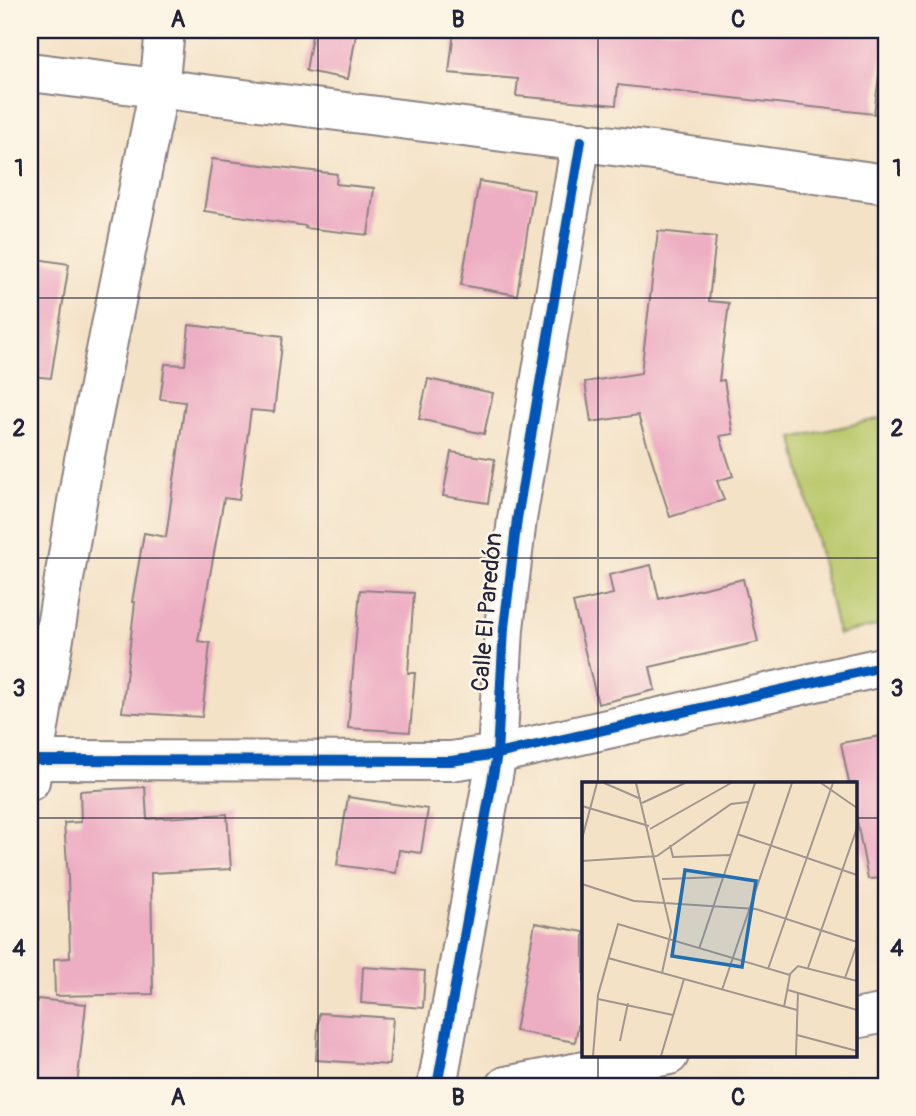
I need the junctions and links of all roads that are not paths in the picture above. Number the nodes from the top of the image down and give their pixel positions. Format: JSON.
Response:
{"nodes":[{"id":1,"x":165,"y":30,"type":"edge"},
{"id":2,"x":30,"y":72,"type":"edge"},
{"id":3,"x":159,"y":88,"type":"junction"},
{"id":4,"x":581,"y":142,"type":"junction"},
{"id":5,"x":886,"y":184,"type":"edge"},
{"id":6,"x":886,"y":666,"type":"edge"},
{"id":7,"x":497,"y":754,"type":"junction"},
{"id":8,"x":31,"y":767,"type":"edge"},
{"id":9,"x":886,"y":1013,"type":"edge"},
{"id":10,"x":856,"y":1019,"type":"edge"},
{"id":11,"x":664,"y":1056,"type":"edge"},
{"id":12,"x":437,"y":1086,"type":"edge"},
{"id":13,"x":506,"y":1086,"type":"edge"}],
"edges":[{"from":1,"to":3,"type":"street"},
{"from":2,"to":3,"type":"street"},
{"from":3,"to":4,"type":"street"},
{"from":3,"to":8,"type":"street"},
{"from":4,"to":5,"type":"street"},
{"from":4,"to":7,"type":"street","name":"Calle El Paredón"},
{"from":6,"to":7,"type":"street"},
{"from":7,"to":8,"type":"street"},
{"from":7,"to":12,"type":"street","name":"Calle El Paredón"},
{"from":9,"to":10,"type":"street"},
{"from":11,"to":13,"type":"street"}]}
